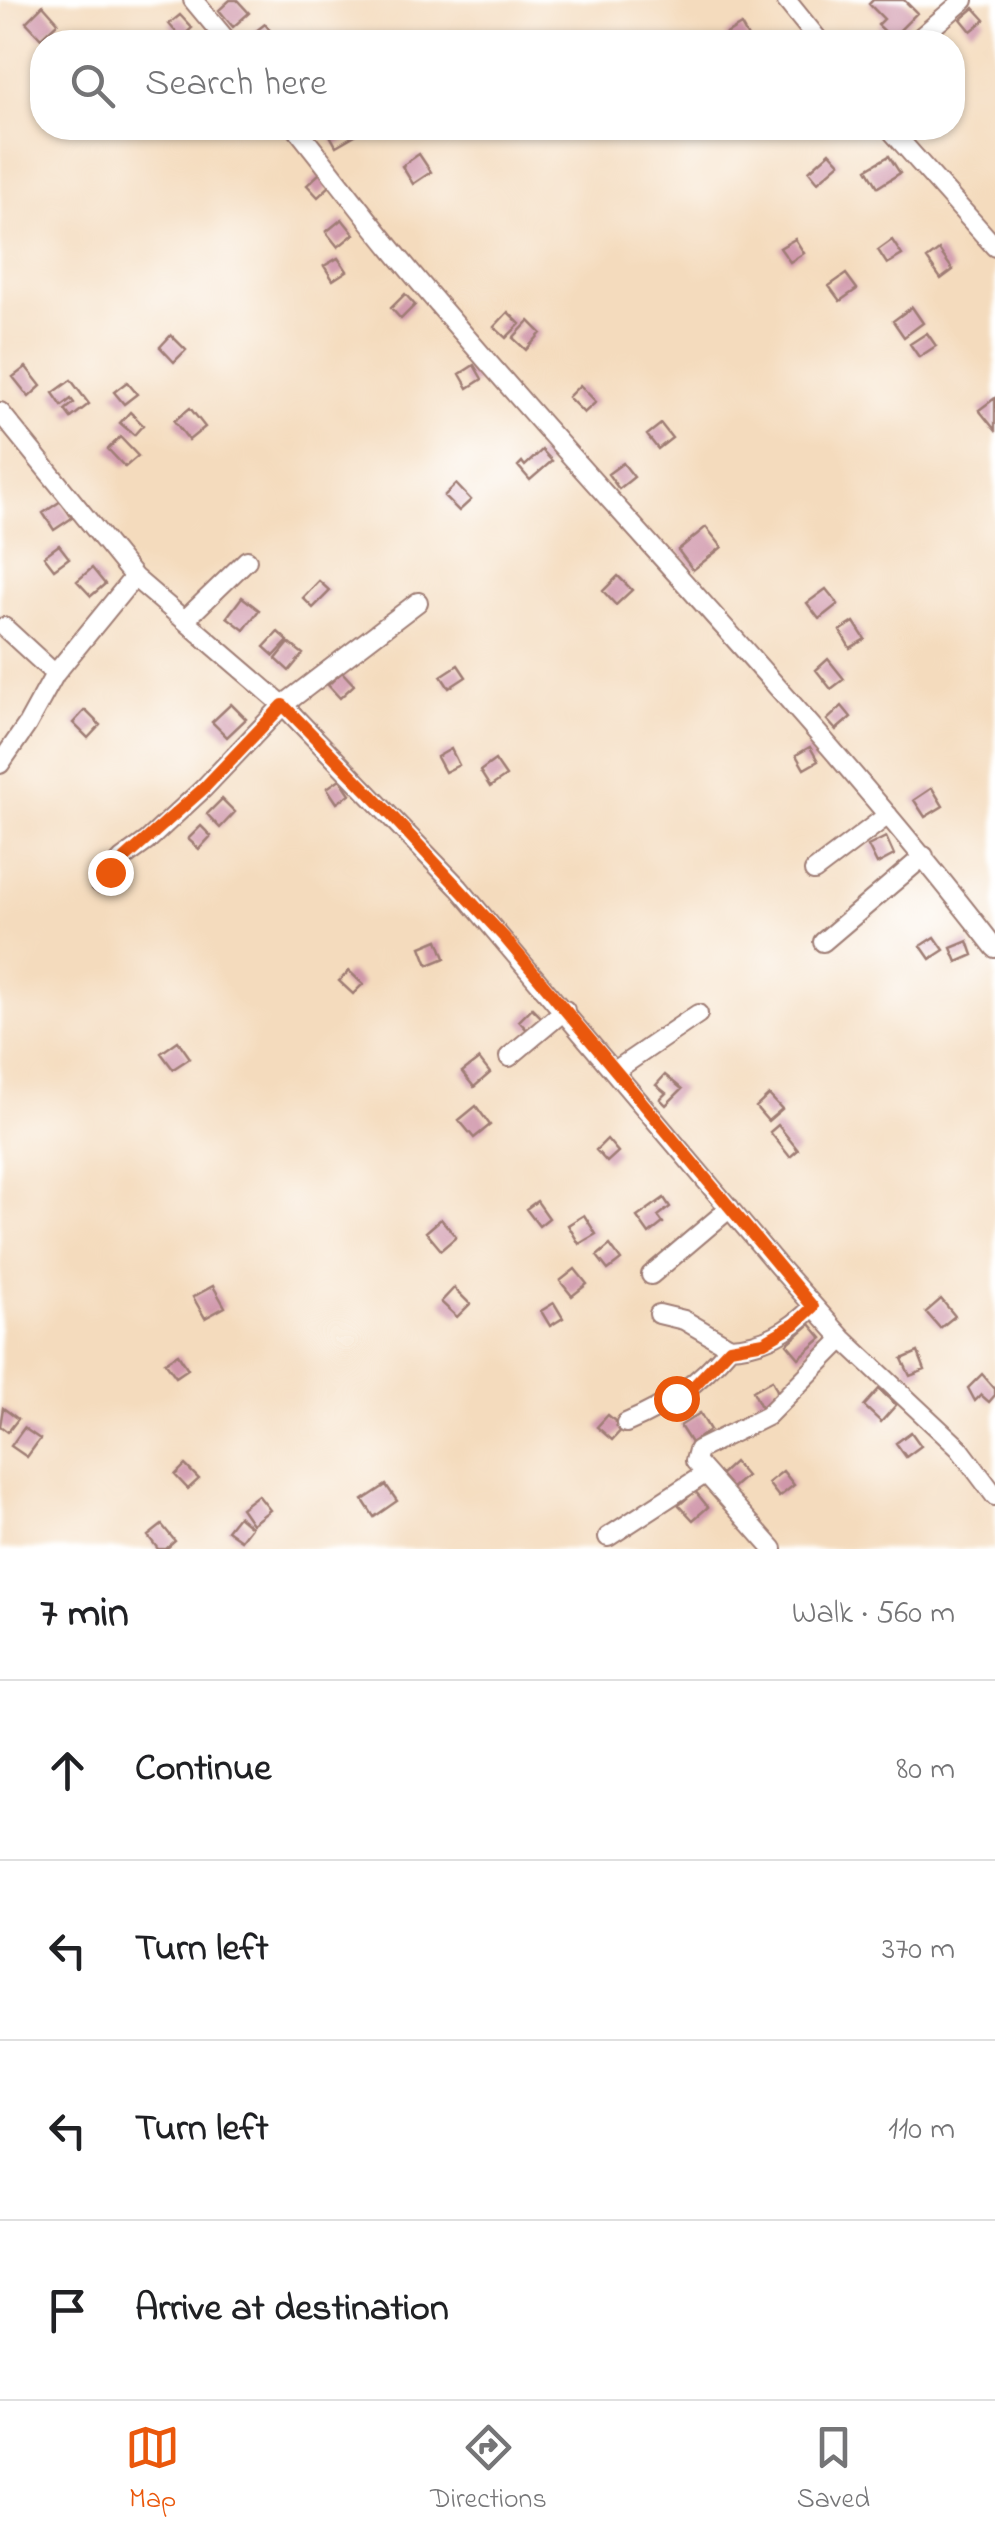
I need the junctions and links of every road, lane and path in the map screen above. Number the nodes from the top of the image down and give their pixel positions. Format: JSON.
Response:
{"nodes":[{"id":1,"x":193,"y":0,"type":"edge"},
{"id":2,"x":786,"y":0,"type":"edge"},
{"id":3,"x":964,"y":0,"type":"edge"},
{"id":4,"x":218,"y":30,"type":"edge"},
{"id":5,"x":810,"y":30,"type":"edge"},
{"id":6,"x":929,"y":30,"type":"edge"},
{"id":7,"x":306,"y":140,"type":"edge"},
{"id":8,"x":900,"y":140,"type":"edge"},
{"id":9,"x":995,"y":247,"type":"edge"},
{"id":10,"x":0,"y":412,"type":"edge"},
{"id":11,"x":246,"y":560,"type":"dead end"},
{"id":12,"x":134,"y":577,"type":"junction"},
{"id":13,"x":418,"y":602,"type":"dead end"},
{"id":14,"x":185,"y":620,"type":"junction"},
{"id":15,"x":4,"y":627,"type":"dead end"},
{"id":16,"x":55,"y":674,"type":"junction"},
{"id":17,"x":283,"y":705,"type":"junction"},
{"id":18,"x":0,"y":764,"type":"edge"},
{"id":19,"x":888,"y":815,"type":"junction"},
{"id":20,"x":924,"y":856,"type":"junction"},
{"id":21,"x":814,"y":871,"type":"dead end"},
{"id":22,"x":100,"y":882,"type":"dead end"},
{"id":23,"x":824,"y":942,"type":"dead end"},
{"id":24,"x":995,"y":948,"type":"edge"},
{"id":25,"x":565,"y":1010,"type":"junction"},
{"id":26,"x":698,"y":1014,"type":"dead end"},
{"id":27,"x":509,"y":1057,"type":"dead end"},
{"id":28,"x":616,"y":1070,"type":"junction"},
{"id":29,"x":730,"y":1208,"type":"junction"},
{"id":30,"x":651,"y":1275,"type":"dead end"},
{"id":31,"x":813,"y":1307,"type":"junction"},
{"id":32,"x":659,"y":1314,"type":"dead end"},
{"id":33,"x":844,"y":1339,"type":"junction"},
{"id":34,"x":730,"y":1348,"type":"junction"},
{"id":35,"x":626,"y":1423,"type":"dead end"},
{"id":36,"x":706,"y":1474,"type":"junction"},
{"id":37,"x":995,"y":1496,"type":"edge"},
{"id":38,"x":608,"y":1538,"type":"dead end"},
{"id":39,"x":773,"y":1549,"type":"edge"}],
"edges":[{"from":1,"to":4,"type":"street"},
{"from":2,"to":5,"type":"street"},
{"from":3,"to":6,"type":"street"},
{"from":7,"to":19,"type":"street"},
{"from":8,"to":9,"type":"street"},
{"from":10,"to":12,"type":"street"},
{"from":11,"to":14,"type":"street"},
{"from":12,"to":14,"type":"street"},
{"from":12,"to":16,"type":"street"},
{"from":13,"to":17,"type":"street"},
{"from":14,"to":17,"type":"street"},
{"from":15,"to":16,"type":"street"},
{"from":16,"to":18,"type":"street"},
{"from":17,"to":22,"type":"street"},
{"from":17,"to":25,"type":"street"},
{"from":19,"to":20,"type":"street"},
{"from":19,"to":21,"type":"street"},
{"from":20,"to":23,"type":"street"},
{"from":20,"to":24,"type":"street"},
{"from":25,"to":27,"type":"street"},
{"from":25,"to":28,"type":"street"},
{"from":26,"to":28,"type":"street"},
{"from":28,"to":29,"type":"street"},
{"from":29,"to":30,"type":"street"},
{"from":29,"to":31,"type":"street"},
{"from":31,"to":33,"type":"street"},
{"from":31,"to":34,"type":"street"},
{"from":32,"to":34,"type":"street"},
{"from":33,"to":36,"type":"street"},
{"from":33,"to":37,"type":"street"},
{"from":34,"to":35,"type":"street"},
{"from":36,"to":38,"type":"street"},
{"from":36,"to":39,"type":"street"}]}
